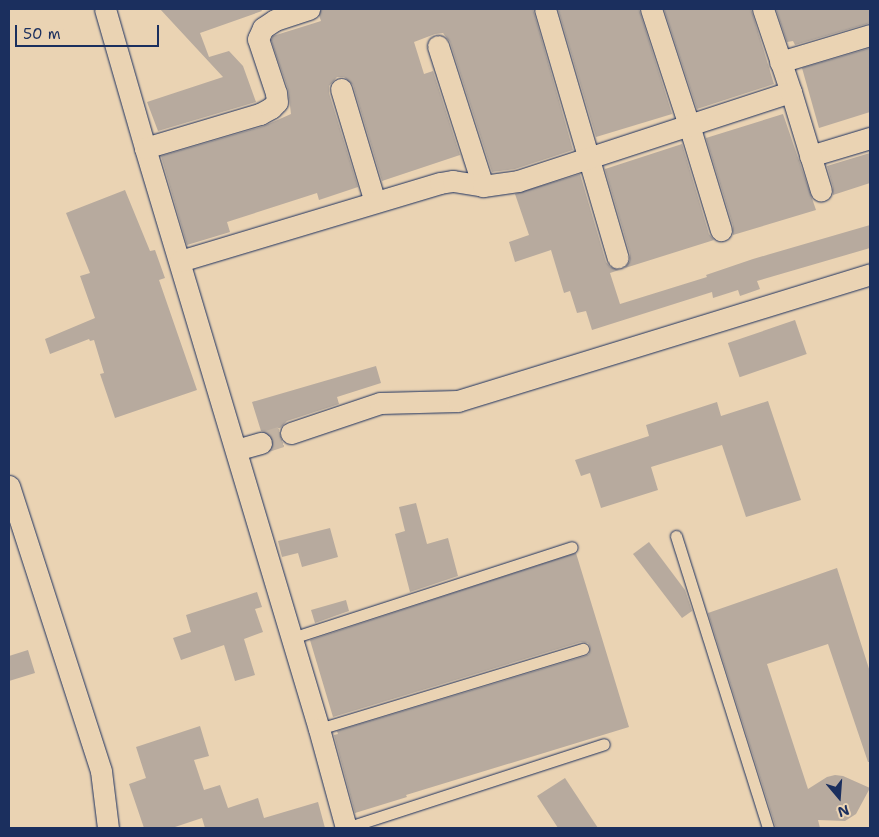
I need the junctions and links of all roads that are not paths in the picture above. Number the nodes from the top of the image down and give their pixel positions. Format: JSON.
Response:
{"nodes":[{"id":1,"x":105,"y":9,"type":"edge"},
{"id":2,"x":309,"y":9,"type":"edge"},
{"id":3,"x":545,"y":9,"type":"edge"},
{"id":4,"x":651,"y":9,"type":"edge"},
{"id":5,"x":763,"y":9,"type":"edge"},
{"id":6,"x":870,"y":35,"type":"edge"},
{"id":7,"x":438,"y":46,"type":"dead end"},
{"id":8,"x":780,"y":62,"type":"junction"},
{"id":9,"x":341,"y":89,"type":"dead end"},
{"id":10,"x":791,"y":92,"type":"junction"},
{"id":11,"x":689,"y":125,"type":"junction"},
{"id":12,"x":870,"y":138,"type":"edge"},
{"id":13,"x":145,"y":148,"type":"junction"},
{"id":14,"x":810,"y":156,"type":"junction"},
{"id":15,"x":588,"y":159,"type":"junction"},
{"id":16,"x":483,"y":186,"type":"junction"},
{"id":17,"x":821,"y":191,"type":"dead end"},
{"id":18,"x":375,"y":202,"type":"junction"},
{"id":19,"x":721,"y":230,"type":"dead end"},
{"id":20,"x":618,"y":258,"type":"dead end"},
{"id":21,"x":180,"y":261,"type":"junction"},
{"id":22,"x":870,"y":274,"type":"edge"},
{"id":23,"x":291,"y":432,"type":"tunnel mouth"},
{"id":24,"x":261,"y":443,"type":"tunnel mouth"},
{"id":25,"x":236,"y":450,"type":"junction"},
{"id":26,"x":9,"y":486,"type":"edge"},
{"id":27,"x":676,"y":536,"type":"dead end"},
{"id":28,"x":572,"y":546,"type":"dead end"},
{"id":29,"x":292,"y":638,"type":"junction"},
{"id":30,"x":584,"y":649,"type":"dead end"},
{"id":31,"x":319,"y":729,"type":"junction"},
{"id":32,"x":604,"y":744,"type":"dead end"},
{"id":33,"x":108,"y":828,"type":"edge"},
{"id":34,"x":346,"y":828,"type":"edge"},
{"id":35,"x":768,"y":828,"type":"edge"}],
"edges":[{"from":1,"to":13,"type":"street"},
{"from":2,"to":13,"type":"street"},
{"from":3,"to":15,"type":"street"},
{"from":4,"to":11,"type":"street"},
{"from":5,"to":8,"type":"street"},
{"from":6,"to":8,"type":"street"},
{"from":7,"to":16,"type":"street"},
{"from":8,"to":10,"type":"street"},
{"from":9,"to":18,"type":"street"},
{"from":10,"to":11,"type":"street"},
{"from":10,"to":14,"type":"street"},
{"from":11,"to":15,"type":"street"},
{"from":11,"to":19,"type":"street"},
{"from":12,"to":14,"type":"street"},
{"from":13,"to":21,"type":"street"},
{"from":14,"to":17,"type":"street"},
{"from":15,"to":16,"type":"street"},
{"from":15,"to":20,"type":"street"},
{"from":16,"to":18,"type":"street"},
{"from":18,"to":21,"type":"street"},
{"from":21,"to":25,"type":"street"},
{"from":22,"to":23,"type":"street"},
{"from":24,"to":25,"type":"street"},
{"from":25,"to":29,"type":"street"},
{"from":26,"to":33,"type":"street"},
{"from":27,"to":35,"type":"lane"},
{"from":28,"to":29,"type":"lane"},
{"from":29,"to":31,"type":"street"},
{"from":30,"to":31,"type":"lane"},
{"from":31,"to":34,"type":"street"},
{"from":32,"to":34,"type":"lane"}]}
